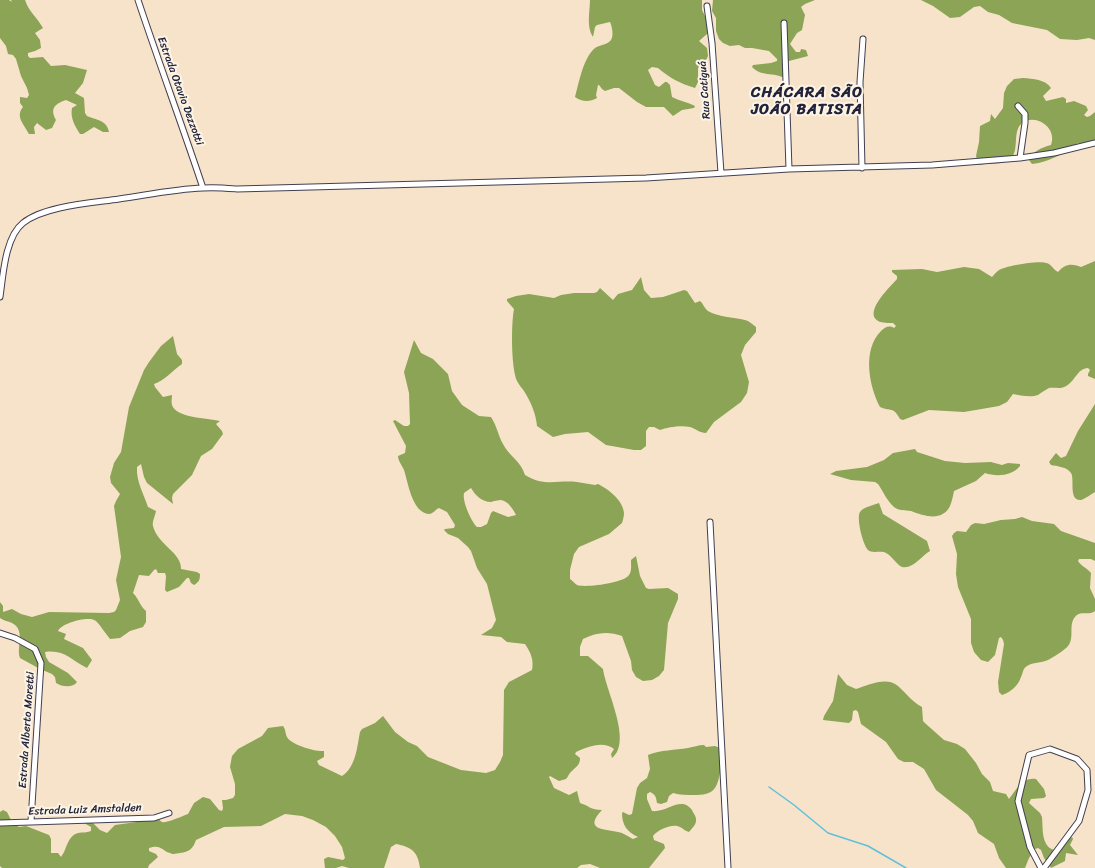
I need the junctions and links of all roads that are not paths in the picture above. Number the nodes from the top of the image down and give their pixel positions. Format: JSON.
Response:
{"nodes":[{"id":1,"x":138,"y":0,"type":"edge"},
{"id":2,"x":707,"y":6,"type":"dead end"},
{"id":3,"x":784,"y":23,"type":"dead end"},
{"id":4,"x":863,"y":39,"type":"dead end"},
{"id":5,"x":1018,"y":106,"type":"dead end"},
{"id":6,"x":1095,"y":143,"type":"edge"},
{"id":7,"x":1020,"y":158,"type":"junction"},
{"id":8,"x":862,"y":168,"type":"junction"},
{"id":9,"x":789,"y":169,"type":"junction"},
{"id":10,"x":721,"y":173,"type":"junction"},
{"id":11,"x":203,"y":188,"type":"junction"},
{"id":12,"x":0,"y":297,"type":"edge"},
{"id":13,"x":710,"y":522,"type":"dead end"},
{"id":14,"x":0,"y":633,"type":"edge"},
{"id":15,"x":169,"y":813,"type":"dead end"},
{"id":16,"x":31,"y":821,"type":"junction"},
{"id":17,"x":0,"y":823,"type":"edge"},
{"id":18,"x":728,"y":868,"type":"edge"},
{"id":19,"x":1042,"y":868,"type":"edge"}],
"edges":[{"from":1,"to":11,"type":"street","name":"Estrada Otavio Dezzotti"},
{"from":2,"to":10,"type":"street","name":"Rua Catiguá"},
{"from":3,"to":9,"type":"street"},
{"from":4,"to":8,"type":"street"},
{"from":5,"to":7,"type":"street"},
{"from":6,"to":7,"type":"street"},
{"from":7,"to":8,"type":"street"},
{"from":8,"to":9,"type":"street"},
{"from":9,"to":10,"type":"street"},
{"from":10,"to":11,"type":"street"},
{"from":11,"to":12,"type":"street"},
{"from":13,"to":18,"type":"street"},
{"from":14,"to":16,"type":"street","name":"Estrada Alberto Moretti"},
{"from":15,"to":16,"type":"street","name":"Estrada Luiz Amstalden"},
{"from":16,"to":17,"type":"street","name":"Estrada Luiz Amstalden"},
{"from":19,"to":19,"type":"street"}]}
